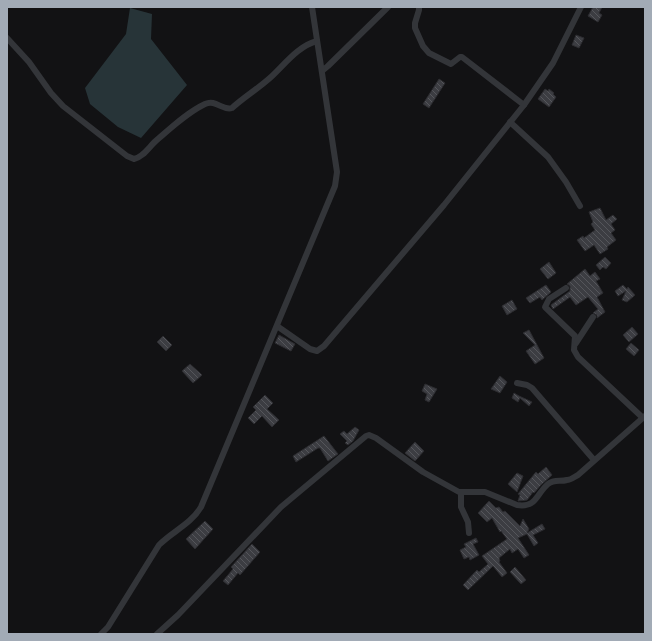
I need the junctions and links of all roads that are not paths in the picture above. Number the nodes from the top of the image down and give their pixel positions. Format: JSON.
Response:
{"nodes":[{"id":1,"x":312,"y":7,"type":"edge"},
{"id":2,"x":388,"y":7,"type":"edge"},
{"id":3,"x":426,"y":7,"type":"edge"},
{"id":4,"x":581,"y":7,"type":"edge"},
{"id":5,"x":419,"y":8,"type":"edge"},
{"id":6,"x":7,"y":38,"type":"edge"},
{"id":7,"x":313,"y":42,"type":"junction"},
{"id":8,"x":322,"y":71,"type":"junction"},
{"id":9,"x":524,"y":105,"type":"junction"},
{"id":10,"x":510,"y":122,"type":"junction"},
{"id":11,"x":580,"y":206,"type":"dead end"},
{"id":12,"x":566,"y":288,"type":"dead end"},
{"id":13,"x":593,"y":317,"type":"dead end"},
{"id":14,"x":277,"y":326,"type":"junction"},
{"id":15,"x":575,"y":344,"type":"junction"},
{"id":16,"x":517,"y":384,"type":"dead end"},
{"id":17,"x":644,"y":417,"type":"edge"},
{"id":18,"x":594,"y":460,"type":"junction"},
{"id":19,"x":461,"y":492,"type":"junction"},
{"id":20,"x":469,"y":533,"type":"dead end"},
{"id":21,"x":101,"y":634,"type":"edge"},
{"id":22,"x":157,"y":634,"type":"edge"}],
"edges":[{"from":1,"to":7,"type":"street"},
{"from":2,"to":8,"type":"street"},
{"from":3,"to":5,"type":"street"},
{"from":4,"to":9,"type":"street"},
{"from":5,"to":9,"type":"street"},
{"from":6,"to":7,"type":"street"},
{"from":7,"to":8,"type":"street"},
{"from":8,"to":14,"type":"street"},
{"from":9,"to":10,"type":"street"},
{"from":10,"to":11,"type":"street"},
{"from":10,"to":14,"type":"street"},
{"from":12,"to":15,"type":"street"},
{"from":13,"to":15,"type":"street"},
{"from":14,"to":21,"type":"street"},
{"from":15,"to":17,"type":"street"},
{"from":16,"to":18,"type":"street"},
{"from":17,"to":18,"type":"street"},
{"from":18,"to":19,"type":"street"},
{"from":19,"to":20,"type":"street"},
{"from":19,"to":22,"type":"street"}]}
